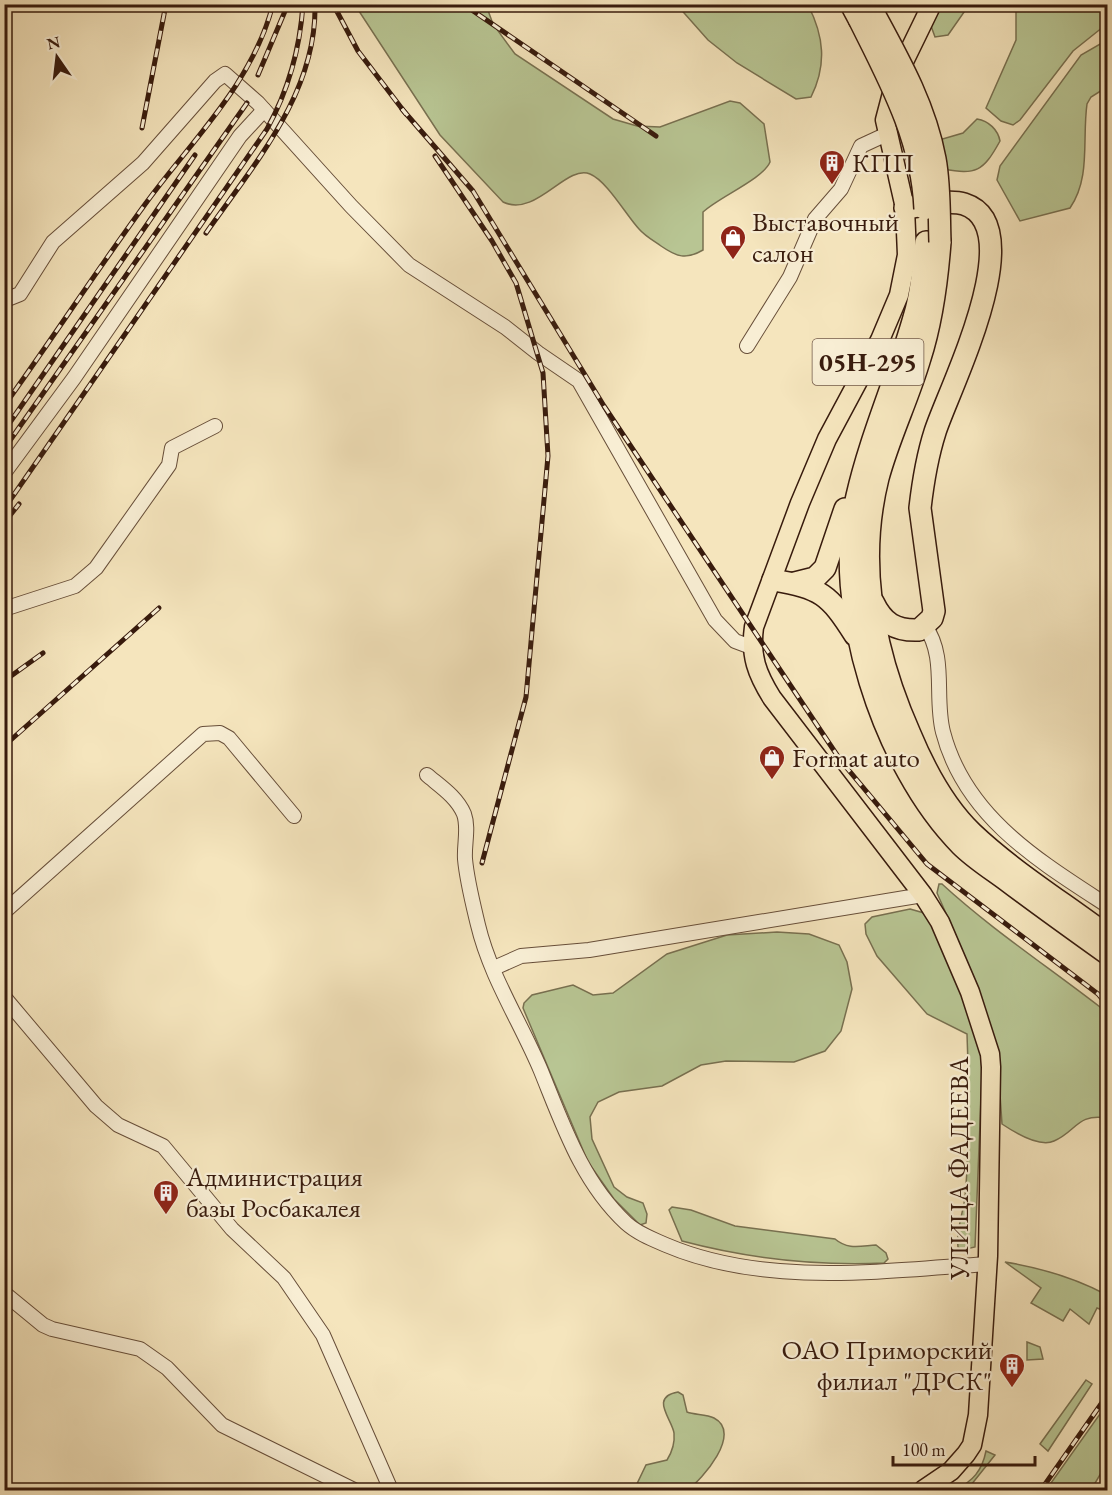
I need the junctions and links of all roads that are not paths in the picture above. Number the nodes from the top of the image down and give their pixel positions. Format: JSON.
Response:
{"nodes":[{"id":1,"x":932,"y":4,"type":"edge"},
{"id":2,"x":863,"y":10,"type":"edge"},
{"id":3,"x":264,"y":111,"type":"junction"},
{"id":4,"x":886,"y":134,"type":"junction"},
{"id":5,"x":905,"y":208,"type":"junction"},
{"id":6,"x":933,"y":242,"type":"junction"},
{"id":7,"x":4,"y":295,"type":"edge"},
{"id":8,"x":747,"y":346,"type":"dead end"},
{"id":9,"x":216,"y":426,"type":"dead end"},
{"id":10,"x":4,"y":473,"type":"edge"},
{"id":11,"x":857,"y":495,"type":"junction"},
{"id":12,"x":773,"y":580,"type":"junction"},
{"id":13,"x":795,"y":583,"type":"junction"},
{"id":14,"x":869,"y":593,"type":"junction"},
{"id":15,"x":4,"y":609,"type":"edge"},
{"id":16,"x":917,"y":628,"type":"junction"},
{"id":17,"x":860,"y":642,"type":"junction"},
{"id":18,"x":751,"y":647,"type":"junction"},
{"id":19,"x":894,"y":698,"type":"junction"},
{"id":20,"x":427,"y":775,"type":"dead end"},
{"id":21,"x":294,"y":816,"type":"dead end"},
{"id":22,"x":923,"y":895,"type":"junction"},
{"id":23,"x":1107,"y":906,"type":"edge"},
{"id":24,"x":4,"y":912,"type":"edge"},
{"id":25,"x":1107,"y":936,"type":"edge"},
{"id":26,"x":1107,"y":954,"type":"edge"},
{"id":27,"x":494,"y":969,"type":"junction"},
{"id":28,"x":4,"y":997,"type":"edge"},
{"id":29,"x":987,"y":1264,"type":"junction"},
{"id":30,"x":4,"y":1293,"type":"edge"},
{"id":31,"x":354,"y":1491,"type":"edge"},
{"id":32,"x":391,"y":1491,"type":"edge"},
{"id":33,"x":923,"y":1491,"type":"edge"}],
"edges":[{"from":1,"to":4,"type":"main road","number":"05Н-295"},
{"from":2,"to":6,"type":"highway","bridge":true},
{"from":3,"to":7,"type":"street"},
{"from":3,"to":10,"type":"street"},
{"from":3,"to":18,"type":"street"},
{"from":4,"to":5,"type":"main road","number":"05Н-295"},
{"from":4,"to":8,"type":"street"},
{"from":5,"to":12,"type":"main road","number":"05Н-295"},
{"from":5,"to":16,"type":"highway","number":"05Н-295"},
{"from":6,"to":11,"type":"highway"},
{"from":6,"to":14,"type":"highway"},
{"from":9,"to":15,"type":"street"},
{"from":11,"to":13,"type":"highway"},
{"from":11,"to":17,"type":"highway"},
{"from":12,"to":13,"type":"highway"},
{"from":12,"to":18,"type":"main road"},
{"from":13,"to":17,"type":"highway"},
{"from":14,"to":16,"type":"highway"},
{"from":14,"to":19,"type":"highway"},
{"from":16,"to":19,"type":"highway","number":"05Н-295"},
{"from":16,"to":23,"type":"street"},
{"from":17,"to":26,"type":"highway"},
{"from":18,"to":22,"type":"main road","name":"УЛИЦА ФАДЕЕВА"},
{"from":19,"to":25,"type":"highway"},
{"from":20,"to":27,"type":"street"},
{"from":21,"to":24,"type":"street"},
{"from":22,"to":27,"type":"street"},
{"from":22,"to":29,"type":"main road","name":"УЛИЦА ФАДЕЕВА"},
{"from":27,"to":29,"type":"street"},
{"from":28,"to":32,"type":"street"},
{"from":29,"to":33,"type":"main road","name":"УЛИЦА ФАДЕЕВА"},
{"from":30,"to":31,"type":"street"}]}
